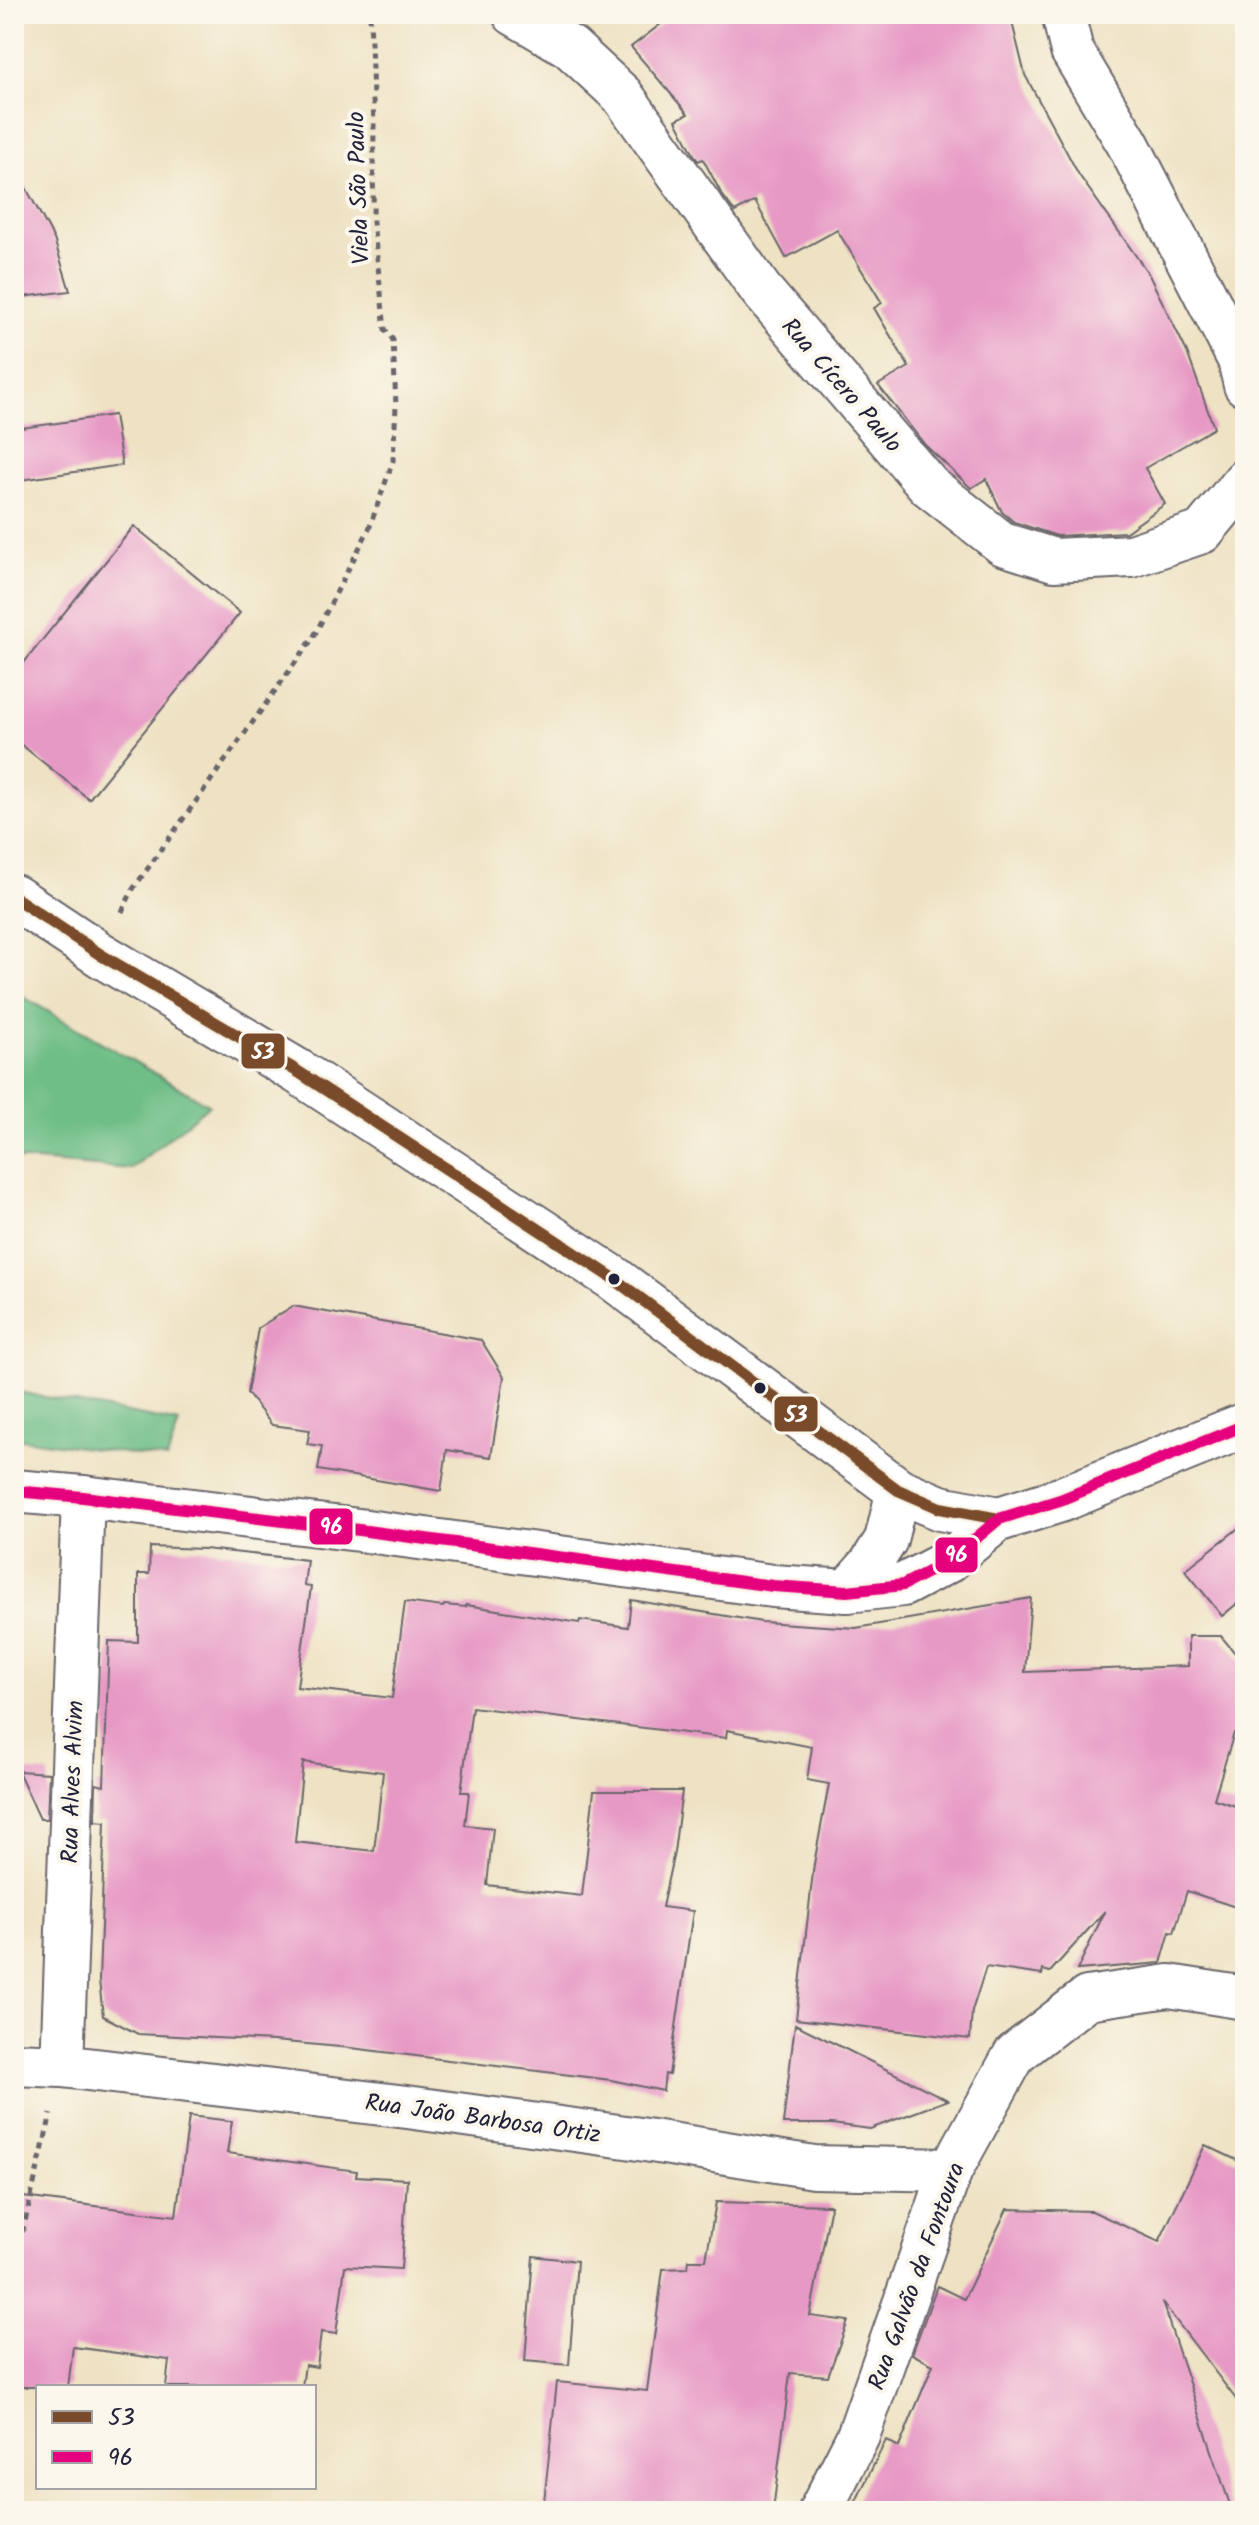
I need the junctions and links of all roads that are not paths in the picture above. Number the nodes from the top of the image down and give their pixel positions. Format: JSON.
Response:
{"nodes":[{"id":1,"x":514,"y":14,"type":"edge"},
{"id":2,"x":1063,"y":14,"type":"edge"},
{"id":3,"x":1245,"y":385,"type":"edge"},
{"id":4,"x":1245,"y":480,"type":"edge"},
{"id":5,"x":14,"y":897,"type":"edge"},
{"id":6,"x":1245,"y":1425,"type":"edge"},
{"id":7,"x":898,"y":1490,"type":"junction"},
{"id":8,"x":14,"y":1491,"type":"edge"},
{"id":9,"x":83,"y":1497,"type":"junction"},
{"id":10,"x":999,"y":1519,"type":"junction"},
{"id":11,"x":847,"y":1591,"type":"junction"},
{"id":12,"x":1245,"y":1998,"type":"edge"},
{"id":13,"x":14,"y":2064,"type":"edge"},
{"id":14,"x":62,"y":2066,"type":"junction"},
{"id":15,"x":951,"y":2170,"type":"junction"},
{"id":16,"x":820,"y":2511,"type":"edge"}],
"edges":[{"from":1,"to":4,"type":"street","name":"Rua Cícero Paulo"},
{"from":2,"to":3,"type":"street"},
{"from":5,"to":7,"type":"main road"},
{"from":6,"to":10,"type":"main road"},
{"from":7,"to":10,"type":"main road"},
{"from":7,"to":11,"type":"street"},
{"from":8,"to":9,"type":"street"},
{"from":9,"to":11,"type":"street"},
{"from":9,"to":14,"type":"street","name":"Rua Alves Alvim"},
{"from":10,"to":11,"type":"street"},
{"from":12,"to":15,"type":"street","name":"Rua Galvão da Fontoura"},
{"from":13,"to":14,"type":"street","name":"Rua João Barbosa Ortiz"},
{"from":14,"to":15,"type":"street","name":"Rua João Barbosa Ortiz"},
{"from":15,"to":16,"type":"street","name":"Rua Galvão da Fontoura"}]}
